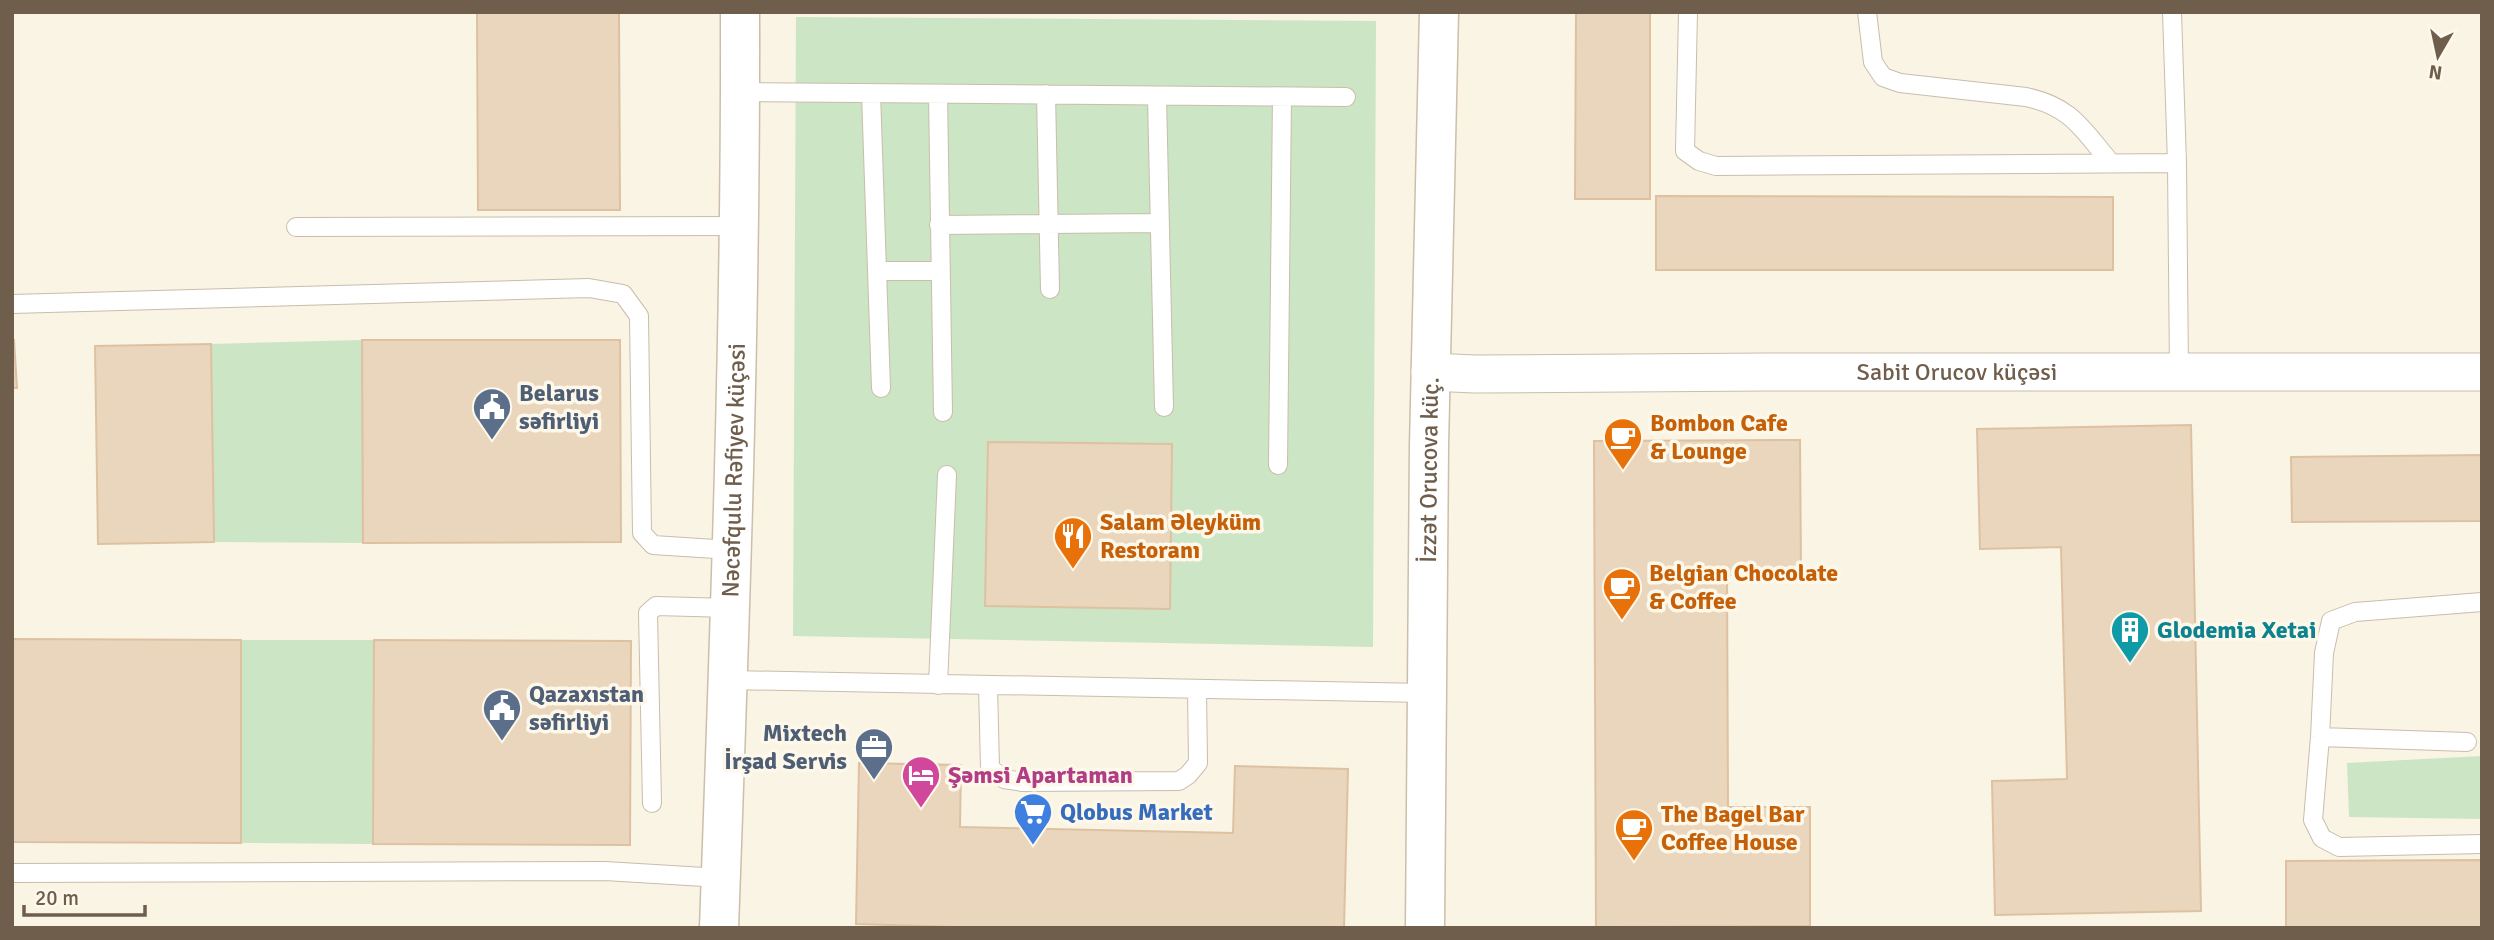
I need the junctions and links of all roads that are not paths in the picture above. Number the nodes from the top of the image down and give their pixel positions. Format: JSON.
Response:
{"nodes":[{"id":1,"x":740,"y":12,"type":"edge"},
{"id":2,"x":1438,"y":12,"type":"edge"},
{"id":3,"x":1688,"y":12,"type":"edge"},
{"id":4,"x":1867,"y":12,"type":"edge"},
{"id":5,"x":2172,"y":12,"type":"edge"},
{"id":6,"x":740,"y":92,"type":"junction"},
{"id":7,"x":871,"y":93,"type":"junction"},
{"id":8,"x":938,"y":94,"type":"junction"},
{"id":9,"x":1046,"y":94,"type":"junction"},
{"id":10,"x":1157,"y":97,"type":"junction"},
{"id":11,"x":1282,"y":97,"type":"junction"},
{"id":12,"x":1346,"y":97,"type":"dead end"},
{"id":13,"x":2111,"y":163,"type":"junction"},
{"id":14,"x":2177,"y":163,"type":"junction"},
{"id":15,"x":1160,"y":223,"type":"junction"},
{"id":16,"x":939,"y":225,"type":"junction"},
{"id":17,"x":1047,"y":225,"type":"junction"},
{"id":18,"x":739,"y":226,"type":"junction"},
{"id":19,"x":296,"y":227,"type":"dead end"},
{"id":20,"x":877,"y":271,"type":"junction"},
{"id":21,"x":940,"y":271,"type":"junction"},
{"id":22,"x":1049,"y":289,"type":"dead end"},
{"id":23,"x":12,"y":304,"type":"edge"},
{"id":24,"x":1430,"y":372,"type":"junction"},
{"id":25,"x":2179,"y":372,"type":"junction"},
{"id":26,"x":2482,"y":372,"type":"edge"},
{"id":27,"x":881,"y":388,"type":"dead end"},
{"id":28,"x":1164,"y":407,"type":"dead end"},
{"id":29,"x":943,"y":411,"type":"dead end"},
{"id":30,"x":1278,"y":465,"type":"dead end"},
{"id":31,"x":947,"y":475,"type":"dead end"},
{"id":32,"x":731,"y":550,"type":"junction"},
{"id":33,"x":2482,"y":602,"type":"edge"},
{"id":34,"x":730,"y":608,"type":"junction"},
{"id":35,"x":729,"y":680,"type":"junction"},
{"id":36,"x":938,"y":685,"type":"junction"},
{"id":37,"x":988,"y":685,"type":"junction"},
{"id":38,"x":1197,"y":689,"type":"junction"},
{"id":39,"x":1426,"y":693,"type":"junction"},
{"id":40,"x":2320,"y":737,"type":"junction"},
{"id":41,"x":2467,"y":742,"type":"dead end"},
{"id":42,"x":652,"y":803,"type":"dead end"},
{"id":43,"x":2482,"y":844,"type":"edge"},
{"id":44,"x":12,"y":873,"type":"edge"},
{"id":45,"x":721,"y":878,"type":"junction"},
{"id":46,"x":719,"y":928,"type":"edge"},
{"id":47,"x":1425,"y":928,"type":"edge"}],
"edges":[{"from":1,"to":6,"type":"main road","name":"Nəcəfqulu Rəfiyev küçəsi"},
{"from":2,"to":24,"type":"main road","name":"İzzət Orucova küç."},
{"from":3,"to":13,"type":"lane"},
{"from":4,"to":13,"type":"lane"},
{"from":5,"to":14,"type":"lane"},
{"from":6,"to":7,"type":"lane"},
{"from":6,"to":18,"type":"main road","name":"Nəcəfqulu Rəfiyev küçəsi"},
{"from":7,"to":8,"type":"lane"},
{"from":7,"to":20,"type":"lane"},
{"from":8,"to":9,"type":"lane"},
{"from":8,"to":16,"type":"lane"},
{"from":9,"to":10,"type":"lane"},
{"from":9,"to":17,"type":"lane"},
{"from":10,"to":11,"type":"lane"},
{"from":10,"to":15,"type":"lane"},
{"from":11,"to":12,"type":"lane"},
{"from":11,"to":30,"type":"lane"},
{"from":13,"to":14,"type":"lane"},
{"from":14,"to":25,"type":"lane"},
{"from":15,"to":17,"type":"lane"},
{"from":15,"to":28,"type":"lane"},
{"from":16,"to":17,"type":"lane"},
{"from":16,"to":21,"type":"lane"},
{"from":17,"to":22,"type":"lane"},
{"from":18,"to":19,"type":"lane"},
{"from":18,"to":32,"type":"main road","name":"Nəcəfqulu Rəfiyev küçəsi"},
{"from":20,"to":21,"type":"lane"},
{"from":20,"to":27,"type":"lane"},
{"from":21,"to":29,"type":"lane"},
{"from":23,"to":32,"type":"lane"},
{"from":24,"to":25,"type":"street","name":"Sabit Orucov küçəsi"},
{"from":24,"to":39,"type":"main road","name":"İzzət Orucova küç."},
{"from":25,"to":26,"type":"street","name":"Sabit Orucov küçəsi"},
{"from":31,"to":36,"type":"lane"},
{"from":32,"to":34,"type":"main road","name":"Nəcəfqulu Rəfiyev küçəsi"},
{"from":33,"to":40,"type":"lane"},
{"from":34,"to":35,"type":"main road","name":"Nəcəfqulu Rəfiyev küçəsi"},
{"from":34,"to":42,"type":"lane"},
{"from":35,"to":36,"type":"lane"},
{"from":35,"to":45,"type":"main road","name":"Nəcəfqulu Rəfiyev küçəsi"},
{"from":36,"to":37,"type":"lane"},
{"from":37,"to":38,"type":"lane"},
{"from":37,"to":38,"type":"lane"},
{"from":38,"to":39,"type":"lane"},
{"from":39,"to":47,"type":"main road","name":"İzzət Orucova küç."},
{"from":40,"to":41,"type":"lane"},
{"from":40,"to":43,"type":"lane"},
{"from":44,"to":45,"type":"lane"},
{"from":45,"to":46,"type":"main road","name":"Nəcəfqulu Rəfiyev küçəsi"}]}
